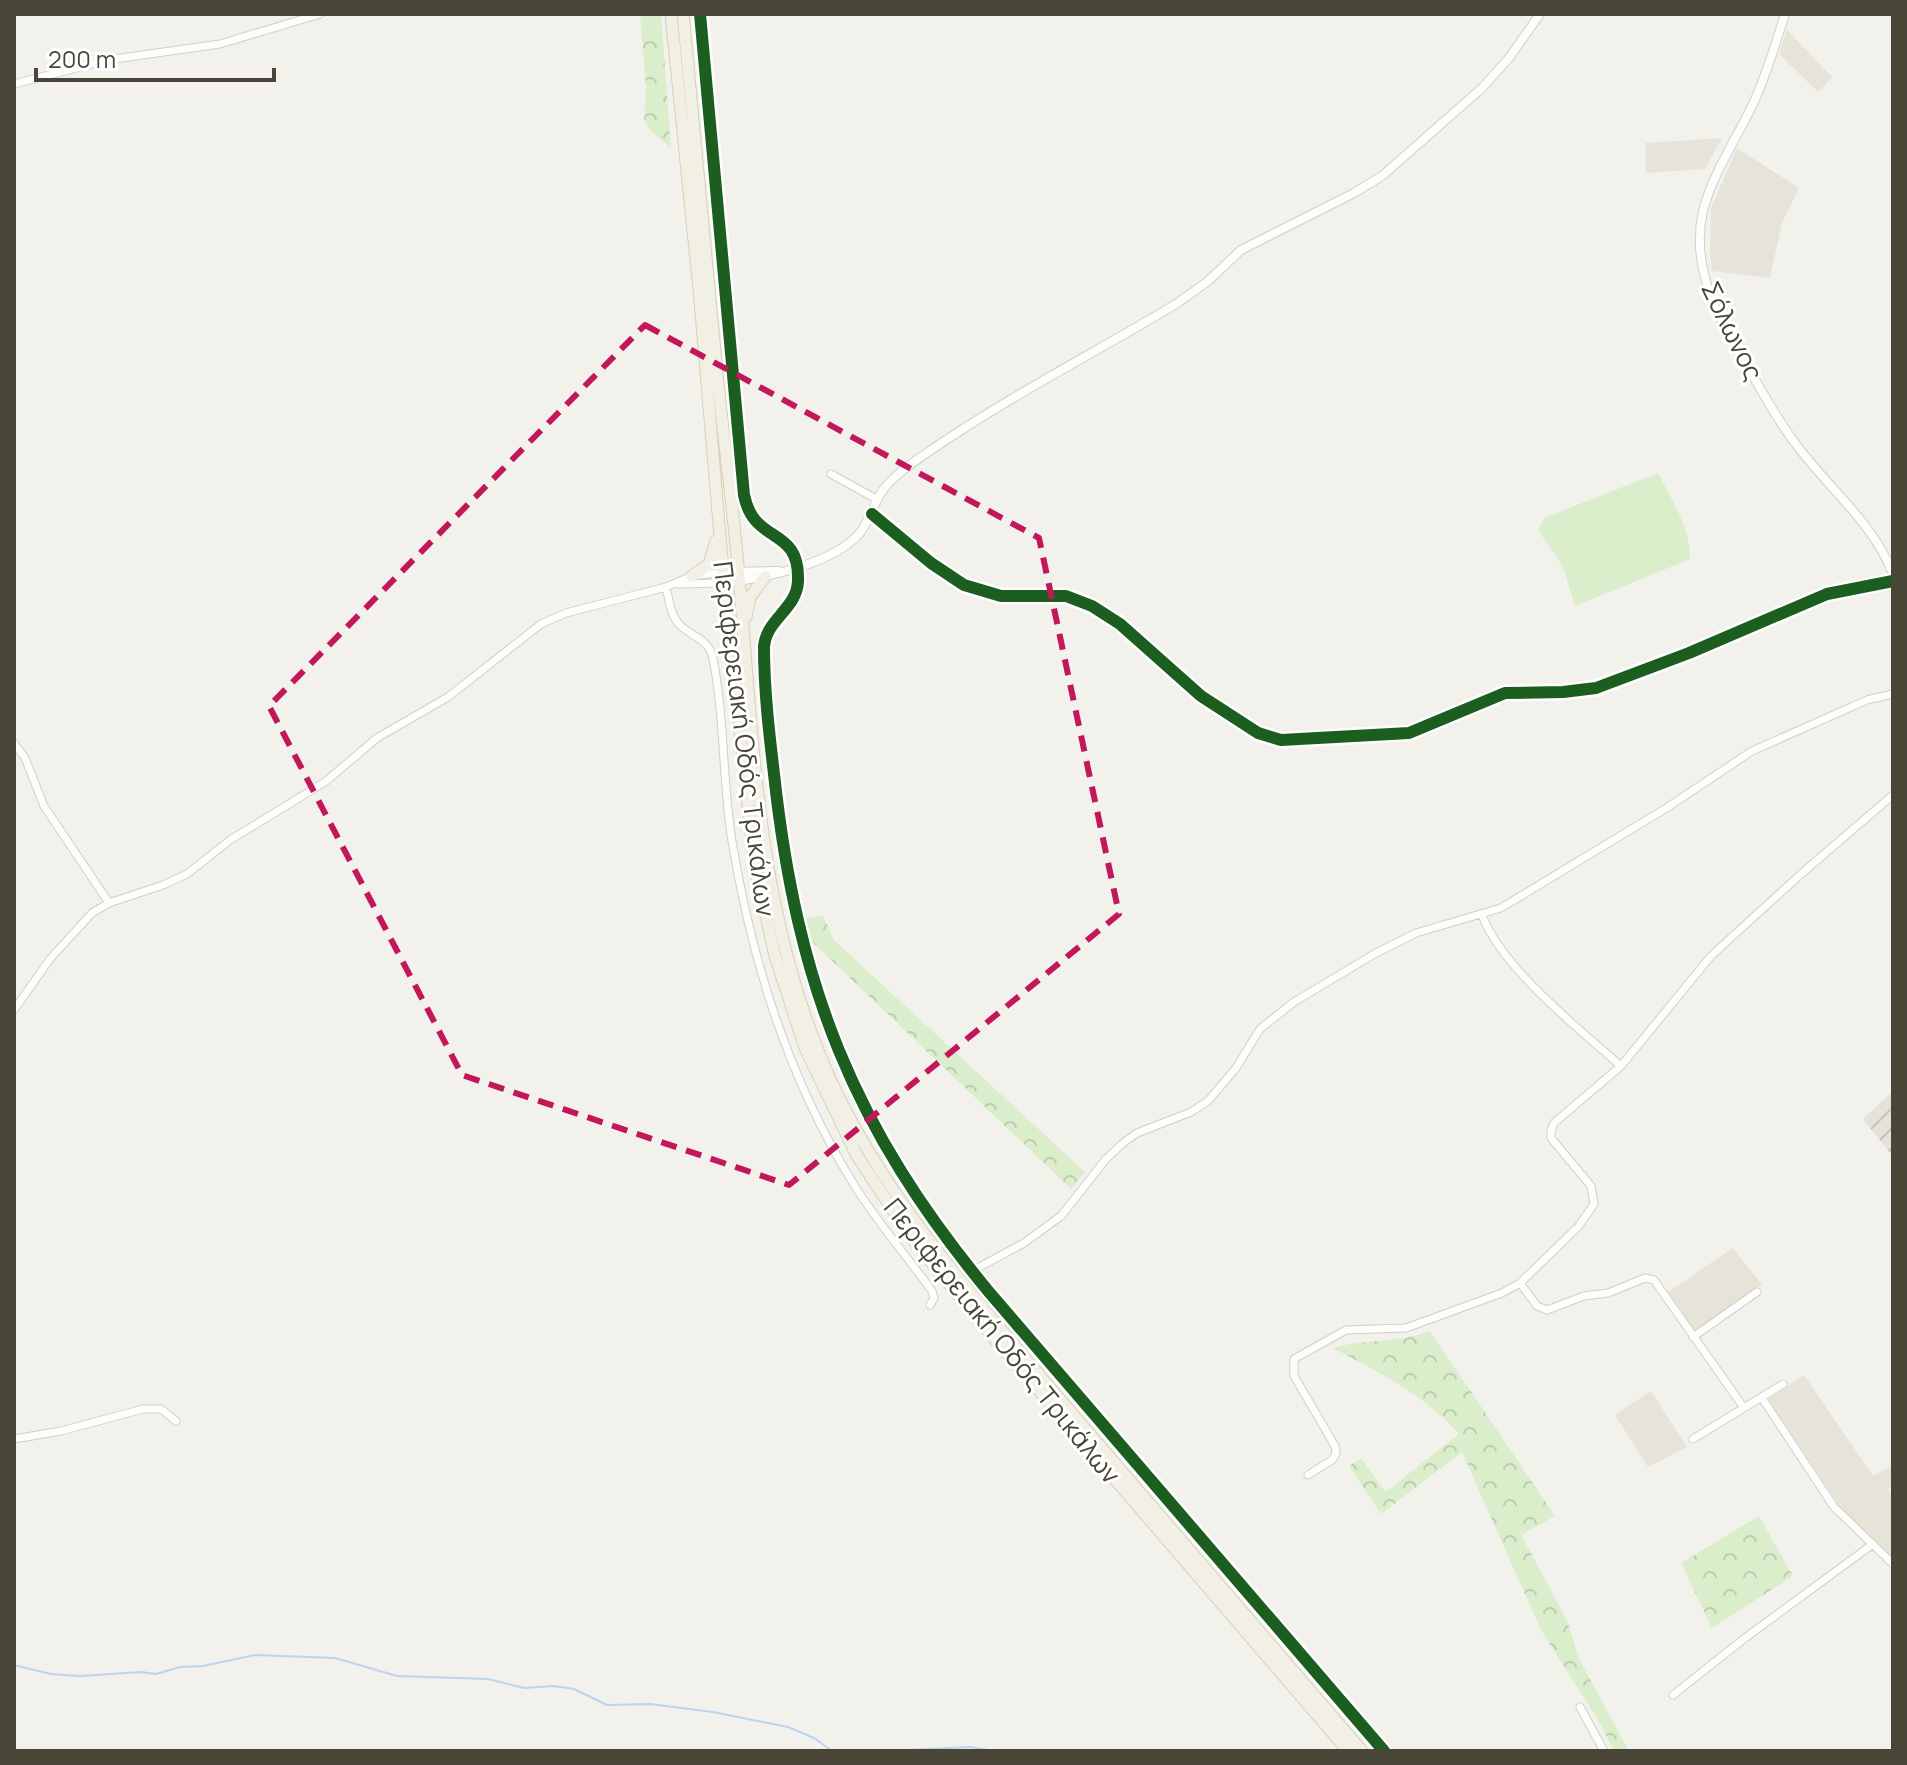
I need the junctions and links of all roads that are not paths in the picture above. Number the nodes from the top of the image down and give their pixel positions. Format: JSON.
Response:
{"nodes":[{"id":1,"x":320,"y":14,"type":"edge"},
{"id":2,"x":671,"y":14,"type":"edge"},
{"id":3,"x":683,"y":14,"type":"edge"},
{"id":4,"x":700,"y":14,"type":"edge"},
{"id":5,"x":1540,"y":14,"type":"edge"},
{"id":6,"x":1785,"y":14,"type":"edge"},
{"id":7,"x":14,"y":84,"type":"edge"},
{"id":8,"x":831,"y":474,"type":"dead end"},
{"id":9,"x":878,"y":500,"type":"junction"},
{"id":10,"x":872,"y":514,"type":"junction"},
{"id":11,"x":718,"y":521,"type":"junction"},
{"id":12,"x":797,"y":567,"type":"junction"},
{"id":13,"x":1892,"y":570,"type":"edge"},
{"id":14,"x":779,"y":571,"type":"junction"},
{"id":15,"x":692,"y":576,"type":"junction"},
{"id":16,"x":739,"y":576,"type":"junction"},
{"id":17,"x":765,"y":577,"type":"junction"},
{"id":18,"x":723,"y":578,"type":"junction"},
{"id":19,"x":1893,"y":581,"type":"edge"},
{"id":20,"x":676,"y":584,"type":"junction"},
{"id":21,"x":666,"y":587,"type":"junction"},
{"id":22,"x":743,"y":630,"type":"junction"},
{"id":23,"x":1893,"y":694,"type":"edge"},
{"id":24,"x":14,"y":743,"type":"edge"},
{"id":25,"x":1893,"y":795,"type":"edge"},
{"id":26,"x":109,"y":903,"type":"junction"},
{"id":27,"x":1482,"y":915,"type":"junction"},
{"id":28,"x":14,"y":1010,"type":"edge"},
{"id":29,"x":1621,"y":1066,"type":"junction"},
{"id":30,"x":972,"y":1271,"type":"junction"},
{"id":31,"x":1520,"y":1283,"type":"junction"},
{"id":32,"x":1757,"y":1292,"type":"dead end"},
{"id":33,"x":930,"y":1305,"type":"dead end"},
{"id":34,"x":1693,"y":1337,"type":"junction"},
{"id":35,"x":1783,"y":1384,"type":"dead end"},
{"id":36,"x":1762,"y":1398,"type":"junction"},
{"id":37,"x":1744,"y":1408,"type":"junction"},
{"id":38,"x":176,"y":1421,"type":"dead end"},
{"id":39,"x":14,"y":1439,"type":"edge"},
{"id":40,"x":1693,"y":1439,"type":"dead end"},
{"id":41,"x":1308,"y":1475,"type":"dead end"},
{"id":42,"x":1873,"y":1544,"type":"junction"},
{"id":43,"x":1893,"y":1564,"type":"edge"},
{"id":44,"x":1673,"y":1695,"type":"dead end"},
{"id":45,"x":1580,"y":1707,"type":"dead end"},
{"id":46,"x":1348,"y":1751,"type":"edge"},
{"id":47,"x":1362,"y":1751,"type":"edge"},
{"id":48,"x":1384,"y":1751,"type":"edge"},
{"id":49,"x":1604,"y":1751,"type":"edge"}],
"edges":[{"from":1,"to":7,"type":"street"},
{"from":2,"to":11,"type":"main road","name":"Περιφερειακή Οδός Τρικάλων"},
{"from":3,"to":16,"type":"main road","name":"Περιφερειακή Οδός Τρικάλων"},
{"from":4,"to":12,"type":"street"},
{"from":5,"to":9,"type":"street"},
{"from":6,"to":13,"type":"street","name":"Σόλωνος"},
{"from":8,"to":9,"type":"street"},
{"from":9,"to":10,"type":"street"},
{"from":10,"to":12,"type":"street"},
{"from":10,"to":19,"type":"street"},
{"from":11,"to":15,"type":"main road"},
{"from":11,"to":18,"type":"main road","name":"Περιφερειακή Οδός Τρικάλων"},
{"from":12,"to":14,"type":"street"},
{"from":12,"to":30,"type":"street"},
{"from":14,"to":16,"type":"street"},
{"from":14,"to":17,"type":"street"},
{"from":15,"to":18,"type":"street"},
{"from":15,"to":20,"type":"street"},
{"from":16,"to":17,"type":"street"},
{"from":16,"to":18,"type":"street"},
{"from":16,"to":22,"type":"main road","name":"Περιφερειακή Οδός Τρικάλων"},
{"from":17,"to":22,"type":"main road"},
{"from":18,"to":20,"type":"street"},
{"from":18,"to":46,"type":"main road","name":"Περιφερειακή Οδός Τρικάλων"},
{"from":20,"to":21,"type":"street"},
{"from":21,"to":26,"type":"street"},
{"from":21,"to":33,"type":"street"},
{"from":22,"to":47,"type":"main road","name":"Περιφερειακή Οδός Τρικάλων"},
{"from":23,"to":27,"type":"street"},
{"from":24,"to":26,"type":"street"},
{"from":25,"to":29,"type":"street"},
{"from":26,"to":28,"type":"street"},
{"from":27,"to":29,"type":"street"},
{"from":27,"to":30,"type":"street"},
{"from":29,"to":31,"type":"street"},
{"from":30,"to":48,"type":"street"},
{"from":31,"to":34,"type":"street"},
{"from":31,"to":41,"type":"street"},
{"from":32,"to":34,"type":"street"},
{"from":34,"to":37,"type":"street"},
{"from":35,"to":36,"type":"street"},
{"from":36,"to":37,"type":"street"},
{"from":36,"to":42,"type":"street"},
{"from":37,"to":40,"type":"street"},
{"from":38,"to":39,"type":"street"},
{"from":42,"to":43,"type":"street"},
{"from":42,"to":44,"type":"street"},
{"from":45,"to":49,"type":"street"}]}
